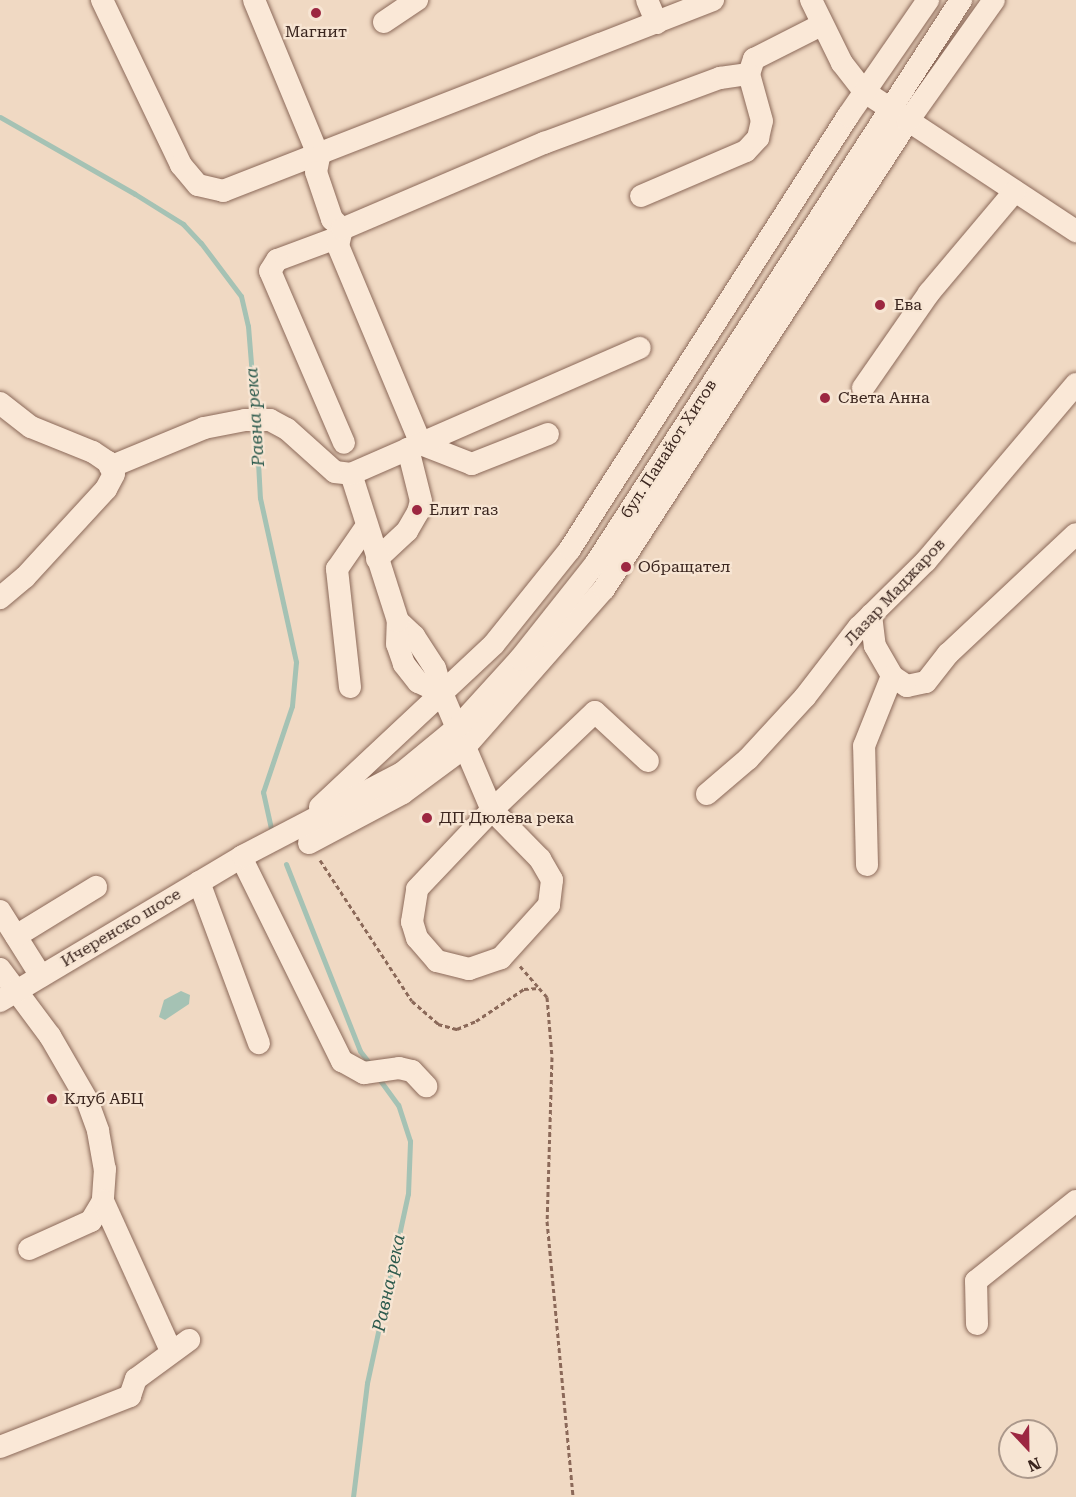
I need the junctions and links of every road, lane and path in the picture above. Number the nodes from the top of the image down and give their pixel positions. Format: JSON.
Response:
{"nodes":[{"id":1,"x":102,"y":0,"type":"edge"},
{"id":2,"x":254,"y":0,"type":"edge"},
{"id":3,"x":417,"y":0,"type":"edge"},
{"id":4,"x":647,"y":0,"type":"edge"},
{"id":5,"x":713,"y":0,"type":"edge"},
{"id":6,"x":811,"y":0,"type":"edge"},
{"id":7,"x":928,"y":0,"type":"edge"},
{"id":8,"x":961,"y":0,"type":"edge"},
{"id":9,"x":994,"y":0,"type":"edge"},
{"id":10,"x":384,"y":22,"type":"dead end"},
{"id":11,"x":657,"y":23,"type":"junction"},
{"id":12,"x":821,"y":25,"type":"junction"},
{"id":13,"x":749,"y":74,"type":"junction"},
{"id":14,"x":866,"y":92,"type":"junction"},
{"id":15,"x":888,"y":108,"type":"junction"},
{"id":16,"x":908,"y":121,"type":"junction"},
{"id":17,"x":319,"y":157,"type":"junction"},
{"id":18,"x":1015,"y":191,"type":"junction"},
{"id":19,"x":641,"y":196,"type":"dead end"},
{"id":20,"x":1076,"y":231,"type":"edge"},
{"id":21,"x":340,"y":233,"type":"junction"},
{"id":22,"x":640,"y":348,"type":"dead end"},
{"id":23,"x":1076,"y":384,"type":"edge"},
{"id":24,"x":863,"y":388,"type":"dead end"},
{"id":25,"x":0,"y":404,"type":"edge"},
{"id":26,"x":548,"y":434,"type":"dead end"},
{"id":27,"x":344,"y":443,"type":"dead end"},
{"id":28,"x":414,"y":447,"type":"junction"},
{"id":29,"x":110,"y":467,"type":"junction"},
{"id":30,"x":351,"y":474,"type":"junction"},
{"id":31,"x":366,"y":527,"type":"junction"},
{"id":32,"x":1076,"y":534,"type":"edge"},
{"id":33,"x":377,"y":558,"type":"junction"},
{"id":34,"x":0,"y":598,"type":"edge"},
{"id":35,"x":871,"y":615,"type":"junction"},
{"id":36,"x":892,"y":676,"type":"junction"},
{"id":37,"x":350,"y":687,"type":"dead end"},
{"id":38,"x":442,"y":693,"type":"junction"},
{"id":39,"x":462,"y":737,"type":"junction"},
{"id":40,"x":648,"y":761,"type":"dead end"},
{"id":41,"x":706,"y":794,"type":"dead end"},
{"id":42,"x":492,"y":810,"type":"junction"},
{"id":43,"x":305,"y":833,"type":"junction"},
{"id":44,"x":242,"y":856,"type":"junction"},
{"id":45,"x":867,"y":865,"type":"dead end"},
{"id":46,"x":199,"y":882,"type":"junction"},
{"id":47,"x":96,"y":887,"type":"dead end"},
{"id":48,"x":0,"y":911,"type":"edge"},
{"id":49,"x":16,"y":936,"type":"junction"},
{"id":50,"x":507,"y":951,"type":"junction"},
{"id":51,"x":0,"y":969,"type":"edge"},
{"id":52,"x":41,"y":976,"type":"junction"},
{"id":53,"x":539,"y":988,"type":"junction"},
{"id":54,"x":8,"y":996,"type":"edge"},
{"id":55,"x":259,"y":1043,"type":"dead end"},
{"id":56,"x":426,"y":1086,"type":"dead end"},
{"id":57,"x":103,"y":1201,"type":"junction"},
{"id":58,"x":1076,"y":1201,"type":"edge"},
{"id":59,"x":29,"y":1249,"type":"dead end"},
{"id":60,"x":976,"y":1324,"type":"dead end"},
{"id":61,"x":0,"y":1447,"type":"edge"},
{"id":62,"x":573,"y":1497,"type":"edge"}],
"edges":[{"from":1,"to":17,"type":"street"},
{"from":2,"to":17,"type":"street"},
{"from":3,"to":10,"type":"street"},
{"from":4,"to":11,"type":"street"},
{"from":5,"to":11,"type":"street"},
{"from":6,"to":12,"type":"street"},
{"from":7,"to":14,"type":"street","name":"бул. Панайот Хитов"},
{"from":8,"to":15,"type":"street","name":"бул. Панайот Хитов"},
{"from":9,"to":16,"type":"street"},
{"from":11,"to":17,"type":"street"},
{"from":12,"to":13,"type":"street"},
{"from":12,"to":14,"type":"street"},
{"from":13,"to":19,"type":"street"},
{"from":13,"to":21,"type":"street"},
{"from":14,"to":15,"type":"street"},
{"from":14,"to":38,"type":"street","name":"бул. Панайот Хитов"},
{"from":15,"to":16,"type":"street"},
{"from":15,"to":39,"type":"street","name":"бул. Панайот Хитов"},
{"from":16,"to":18,"type":"street"},
{"from":16,"to":39,"type":"street"},
{"from":17,"to":21,"type":"street"},
{"from":18,"to":20,"type":"street"},
{"from":18,"to":24,"type":"street"},
{"from":21,"to":27,"type":"street"},
{"from":21,"to":28,"type":"street"},
{"from":22,"to":28,"type":"street"},
{"from":23,"to":35,"type":"street","name":"Лазар Маджаров"},
{"from":25,"to":29,"type":"street"},
{"from":26,"to":28,"type":"street"},
{"from":28,"to":30,"type":"street"},
{"from":28,"to":33,"type":"street"},
{"from":29,"to":30,"type":"street"},
{"from":29,"to":34,"type":"street"},
{"from":30,"to":31,"type":"street"},
{"from":31,"to":33,"type":"street"},
{"from":31,"to":37,"type":"street"},
{"from":32,"to":36,"type":"street"},
{"from":33,"to":38,"type":"street"},
{"from":35,"to":36,"type":"street"},
{"from":35,"to":41,"type":"street","name":"Лазар Маджаров"},
{"from":36,"to":45,"type":"street"},
{"from":38,"to":39,"type":"street"},
{"from":38,"to":43,"type":"street","name":"бул. Панайот Хитов"},
{"from":39,"to":42,"type":"street"},
{"from":39,"to":43,"type":"street","name":"бул. Панайот Хитов"},
{"from":40,"to":42,"type":"street"},
{"from":42,"to":50,"type":"street"},
{"from":42,"to":50,"type":"street"},
{"from":43,"to":44,"type":"street","name":"бул. Панайот Хитов"},
{"from":43,"to":53,"type":"path"},
{"from":44,"to":46,"type":"street","name":"Ичеренско шосе"},
{"from":44,"to":56,"type":"street"},
{"from":46,"to":52,"type":"street","name":"Ичеренско шосе"},
{"from":46,"to":55,"type":"street"},
{"from":47,"to":49,"type":"street"},
{"from":48,"to":49,"type":"street"},
{"from":49,"to":52,"type":"street"},
{"from":50,"to":53,"type":"path"},
{"from":51,"to":54,"type":"street"},
{"from":52,"to":54,"type":"street","name":"Ичеренско шосе"},
{"from":53,"to":62,"type":"path"},
{"from":54,"to":57,"type":"street"},
{"from":57,"to":59,"type":"street"},
{"from":57,"to":61,"type":"street"},
{"from":58,"to":60,"type":"street"}]}
